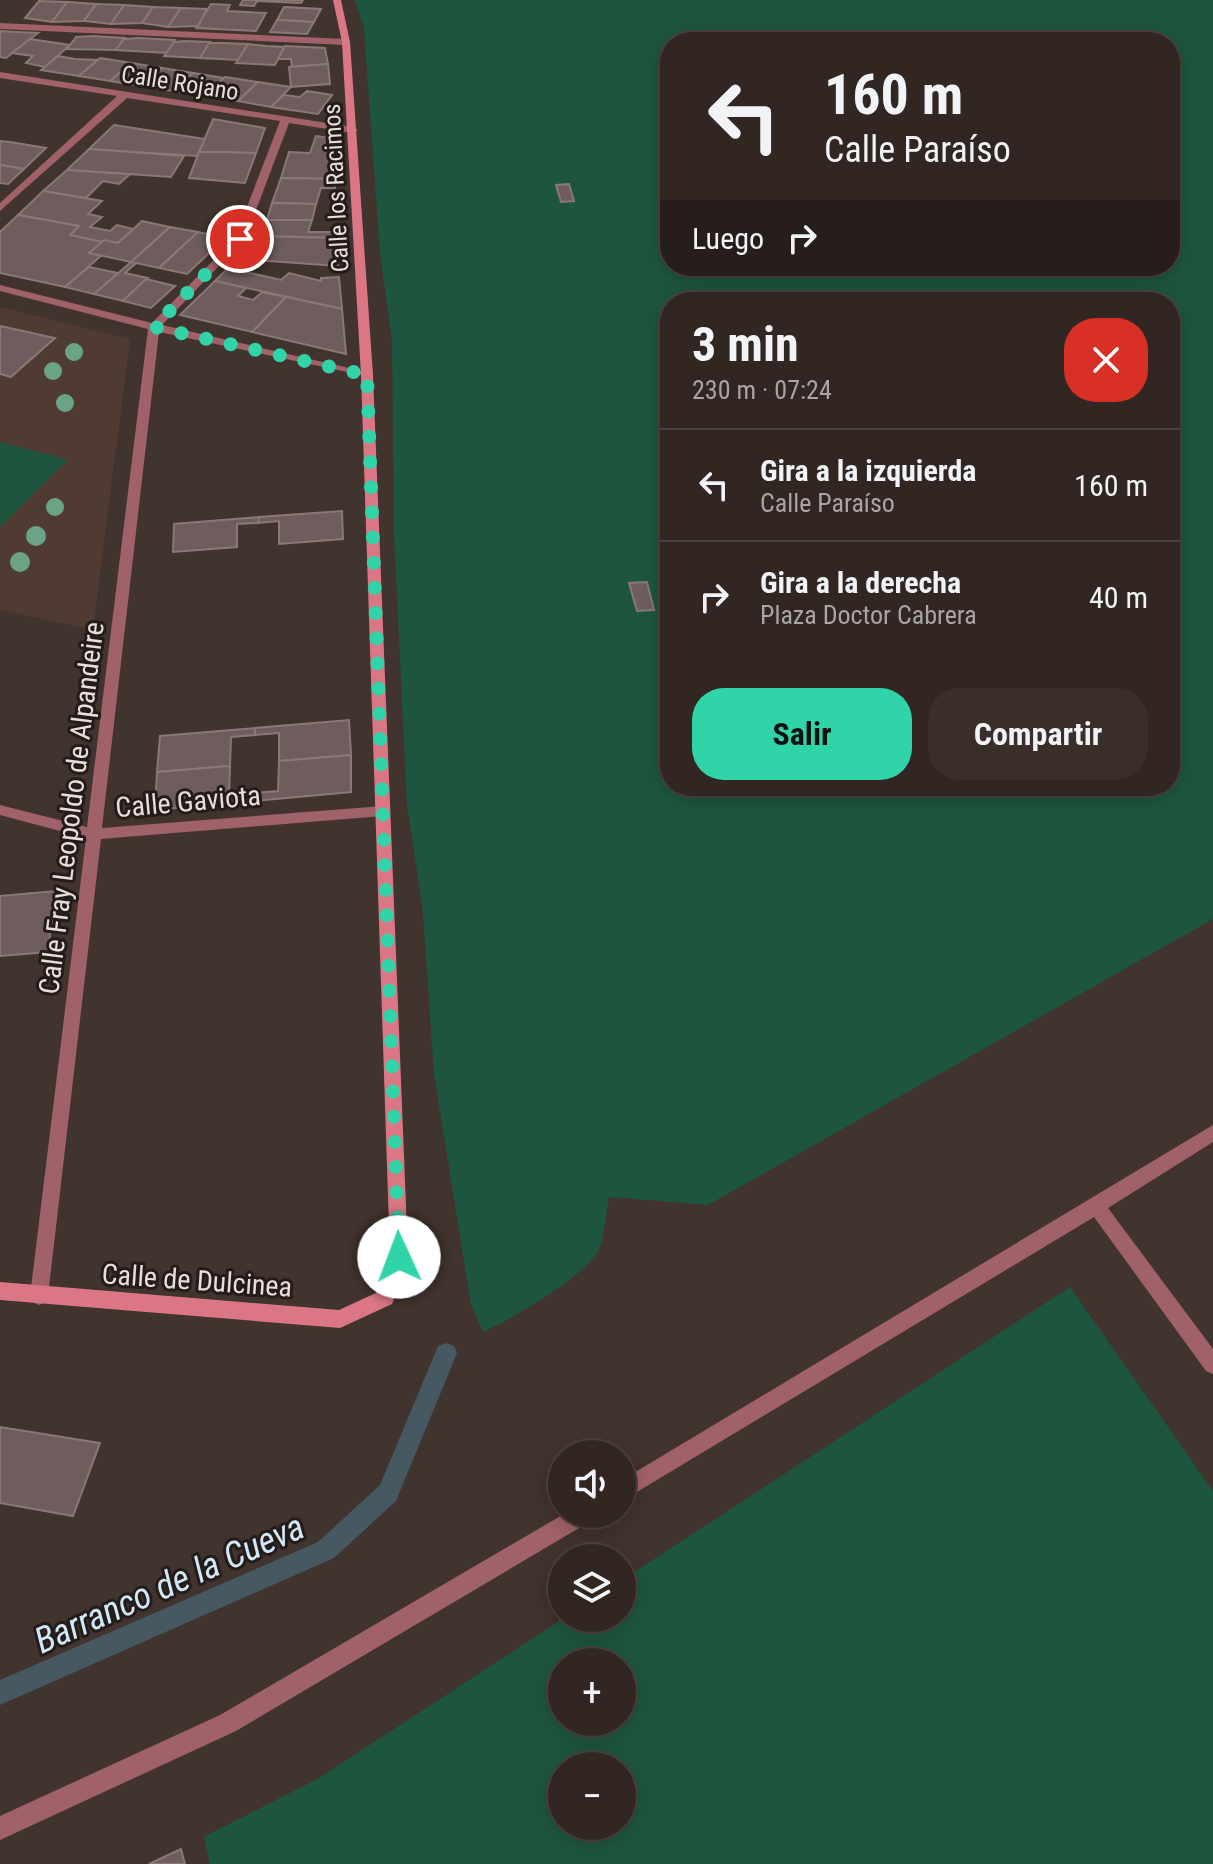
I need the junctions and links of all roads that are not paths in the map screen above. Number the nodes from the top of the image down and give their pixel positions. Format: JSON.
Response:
{"nodes":[{"id":1,"x":337,"y":0,"type":"edge"},
{"id":2,"x":0,"y":26,"type":"edge"},
{"id":3,"x":346,"y":42,"type":"junction"},
{"id":4,"x":0,"y":75,"type":"edge"},
{"id":5,"x":125,"y":94,"type":"junction"},
{"id":6,"x":285,"y":120,"type":"junction"},
{"id":7,"x":353,"y":130,"type":"junction"},
{"id":8,"x":0,"y":208,"type":"edge"},
{"id":9,"x":0,"y":288,"type":"edge"},
{"id":10,"x":154,"y":327,"type":"junction"},
{"id":11,"x":367,"y":375,"type":"junction"},
{"id":12,"x":0,"y":810,"type":"edge"},
{"id":13,"x":383,"y":811,"type":"junction"},
{"id":14,"x":94,"y":834,"type":"junction"},
{"id":15,"x":1213,"y":1133,"type":"edge"},
{"id":16,"x":1096,"y":1206,"type":"junction"},
{"id":17,"x":0,"y":1291,"type":"edge"},
{"id":18,"x":39,"y":1296,"type":"junction"},
{"id":19,"x":385,"y":1298,"type":"joint"},
{"id":20,"x":1213,"y":1365,"type":"edge"},
{"id":21,"x":636,"y":1483,"type":"edge"},
{"id":22,"x":560,"y":1528,"type":"edge"},
{"id":23,"x":0,"y":1828,"type":"edge"}],
"edges":[{"from":1,"to":3,"type":"street","name":"Calle los Racimos"},
{"from":2,"to":3,"type":"street"},
{"from":3,"to":7,"type":"street","name":"Calle los Racimos"},
{"from":4,"to":5,"type":"street","name":"Calle Rojano"},
{"from":5,"to":6,"type":"street","name":"Calle Rojano"},
{"from":5,"to":8,"type":"street"},
{"from":6,"to":7,"type":"street","name":"Calle Rojano"},
{"from":6,"to":10,"type":"street"},
{"from":7,"to":11,"type":"street","name":"Calle los Racimos"},
{"from":9,"to":10,"type":"street"},
{"from":10,"to":11,"type":"street"},
{"from":10,"to":14,"type":"street","name":"Calle Fray Leopoldo de Alpandeire"},
{"from":11,"to":13,"type":"street","name":"Calle los Racimos"},
{"from":12,"to":14,"type":"street","name":"Calle Gaviota"},
{"from":13,"to":14,"type":"street","name":"Calle Gaviota"},
{"from":13,"to":19,"type":"street","name":"Calle los Racimos"},
{"from":14,"to":18,"type":"street","name":"Calle Fray Leopoldo de Alpandeire"},
{"from":15,"to":16,"type":"street"},
{"from":16,"to":20,"type":"street"},
{"from":16,"to":21,"type":"street"},
{"from":17,"to":18,"type":"street","name":"Calle de Dulcinea"},
{"from":18,"to":19,"type":"street","name":"Calle de Dulcinea"},
{"from":22,"to":23,"type":"street"}]}
